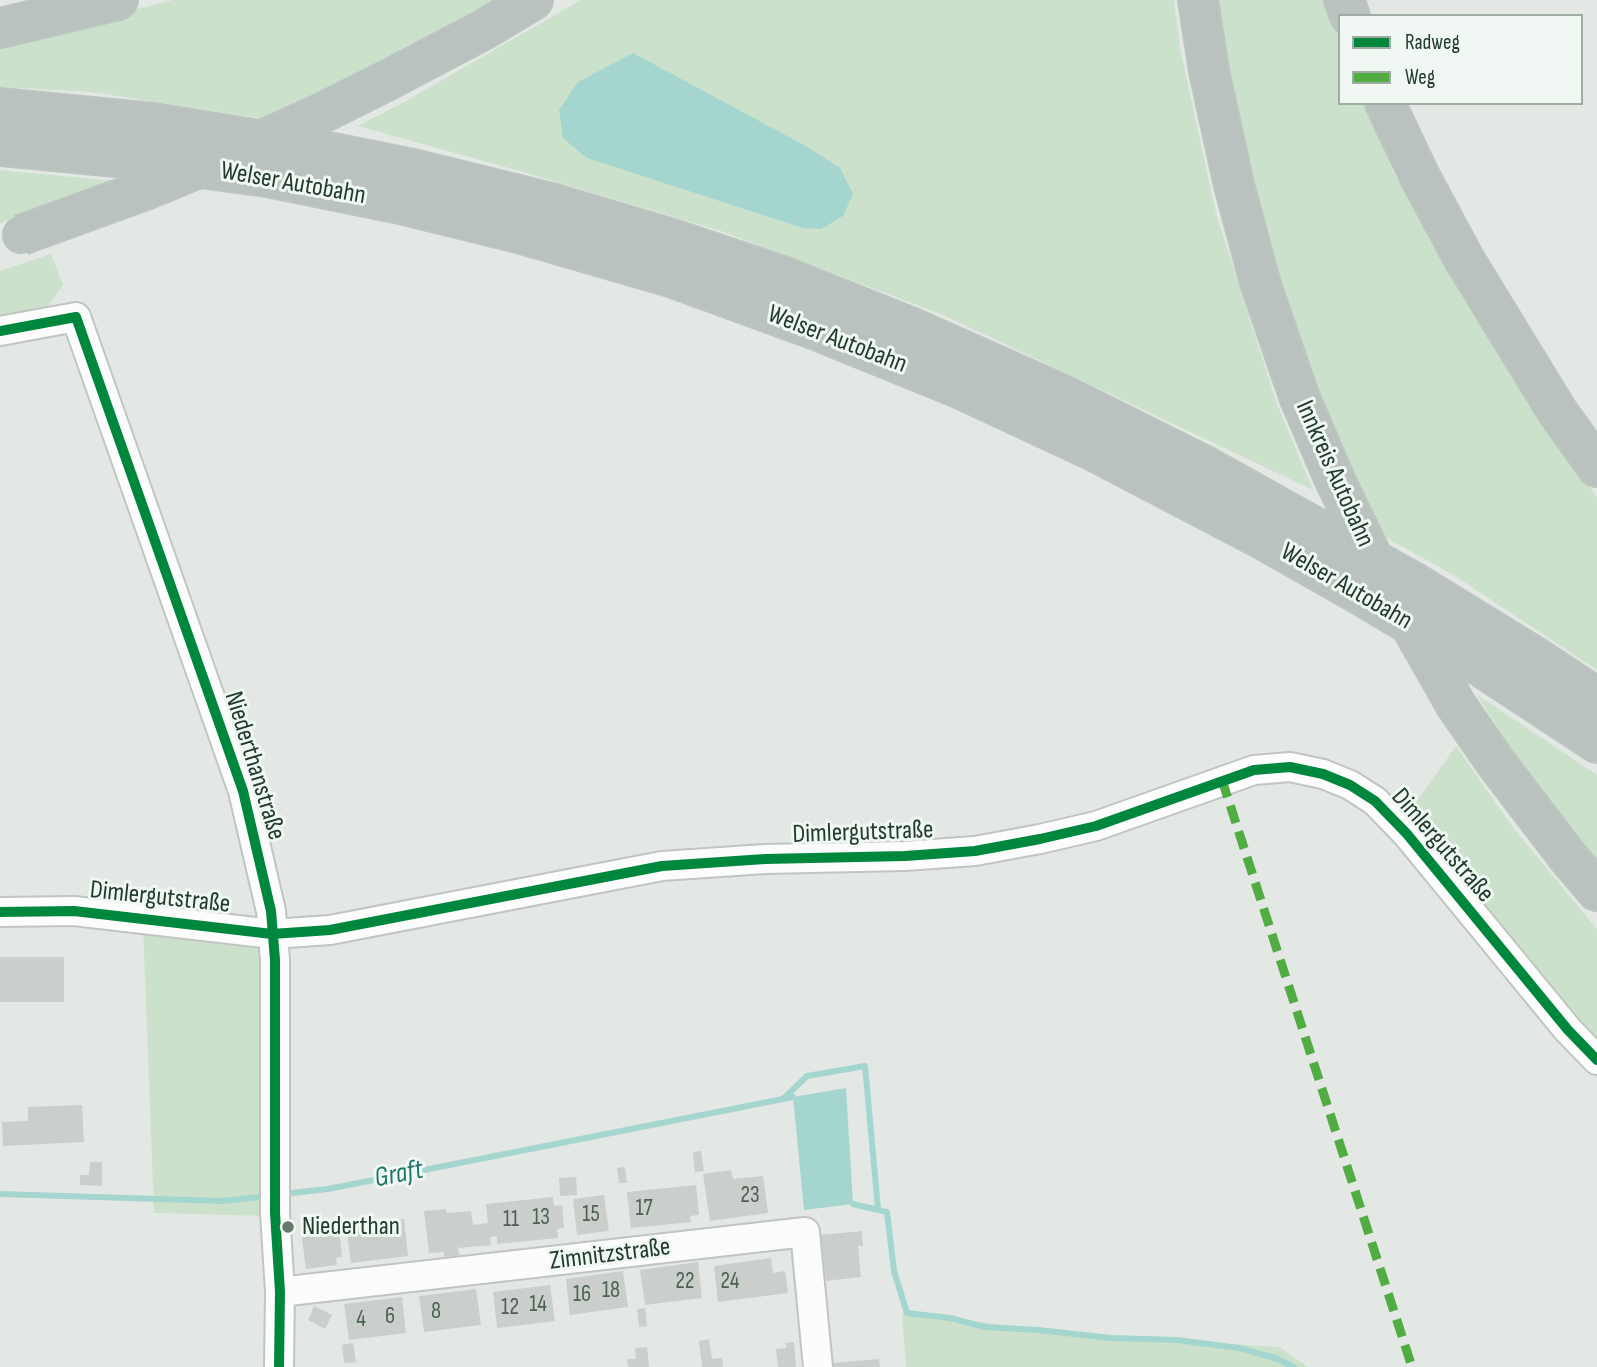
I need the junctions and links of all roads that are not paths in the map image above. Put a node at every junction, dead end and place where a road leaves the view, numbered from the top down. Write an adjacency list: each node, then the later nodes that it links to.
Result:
1 (118, 0): 4 (highway)
2 (533, 0): 8 (highway, bridge)
3 (1198, 0): 13 (highway, Innkreis Autobahn, bridge)
4 (0, 29)
5 (1386, 105): 10 (highway)
6 (0, 108): 11 (highway, Welser Autobahn)
7 (0, 146): 12 (highway, Welser Autobahn)
8 (10, 239)
9 (0, 331): 15 (street, Niederthanstraße)
10 (1597, 467)
11 (1597, 698)
12 (1597, 743)
13 (1597, 891)
14 (0, 912): 15 (street, Dimlergutstraße)
15 (272, 933): 16 (street, Dimlergutstraße); 17 (street, Niederthanstraße)
16 (1597, 1060)
17 (280, 1292): 18 (street, Niederthanstraße); 19 (street, Zimnitzstraße)
18 (279, 1367)
19 (818, 1367)

